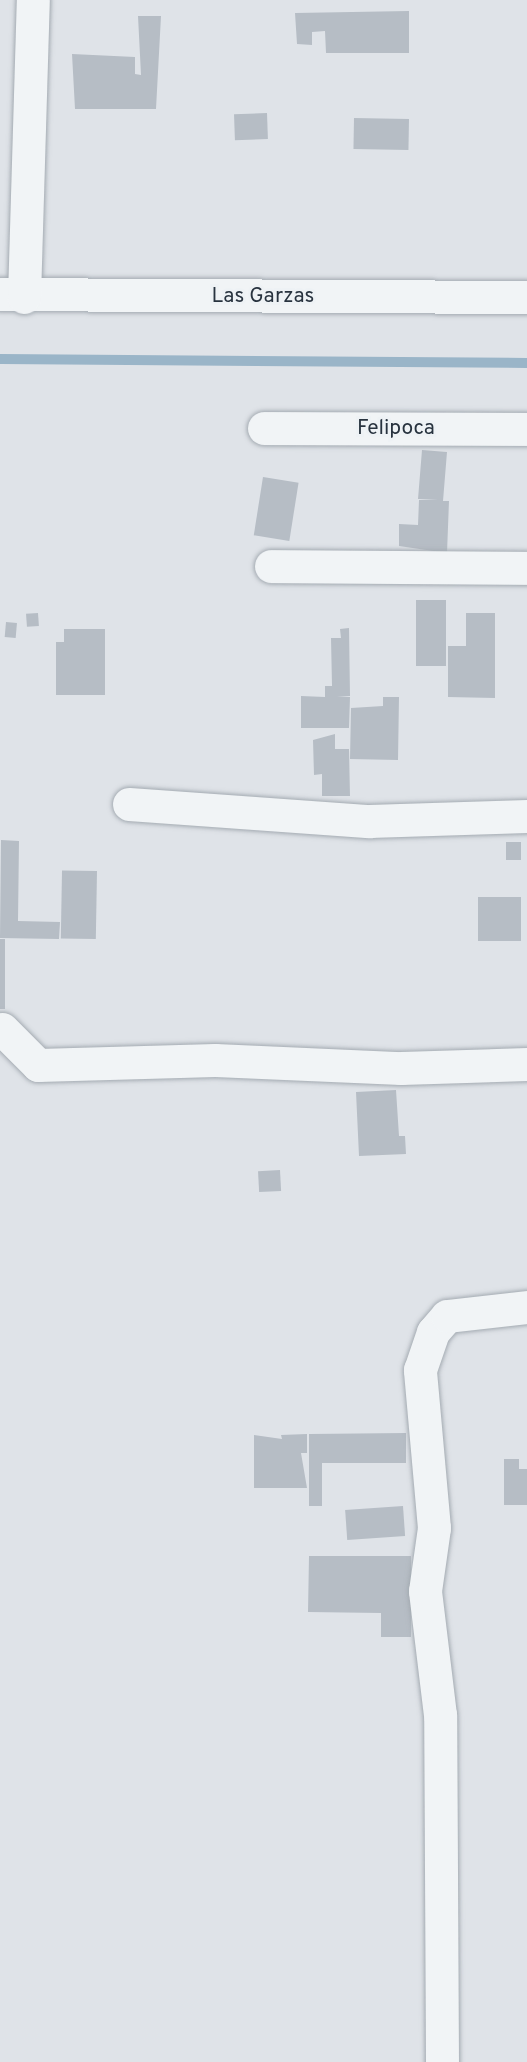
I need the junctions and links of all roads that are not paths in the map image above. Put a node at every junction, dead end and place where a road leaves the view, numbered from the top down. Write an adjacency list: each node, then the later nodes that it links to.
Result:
1 (33, 0): 2 (street)
2 (12, 295): 3 (street, Las Garzas)
3 (527, 297)
4 (264, 429): 5 (street, Felipoca)
5 (527, 429)
6 (271, 566): 7 (street)
7 (527, 568)
8 (129, 804): 9 (street)
9 (527, 816)
10 (3, 1029): 11 (street)
11 (527, 1064)
12 (527, 1307): 13 (street)
13 (442, 2062)

